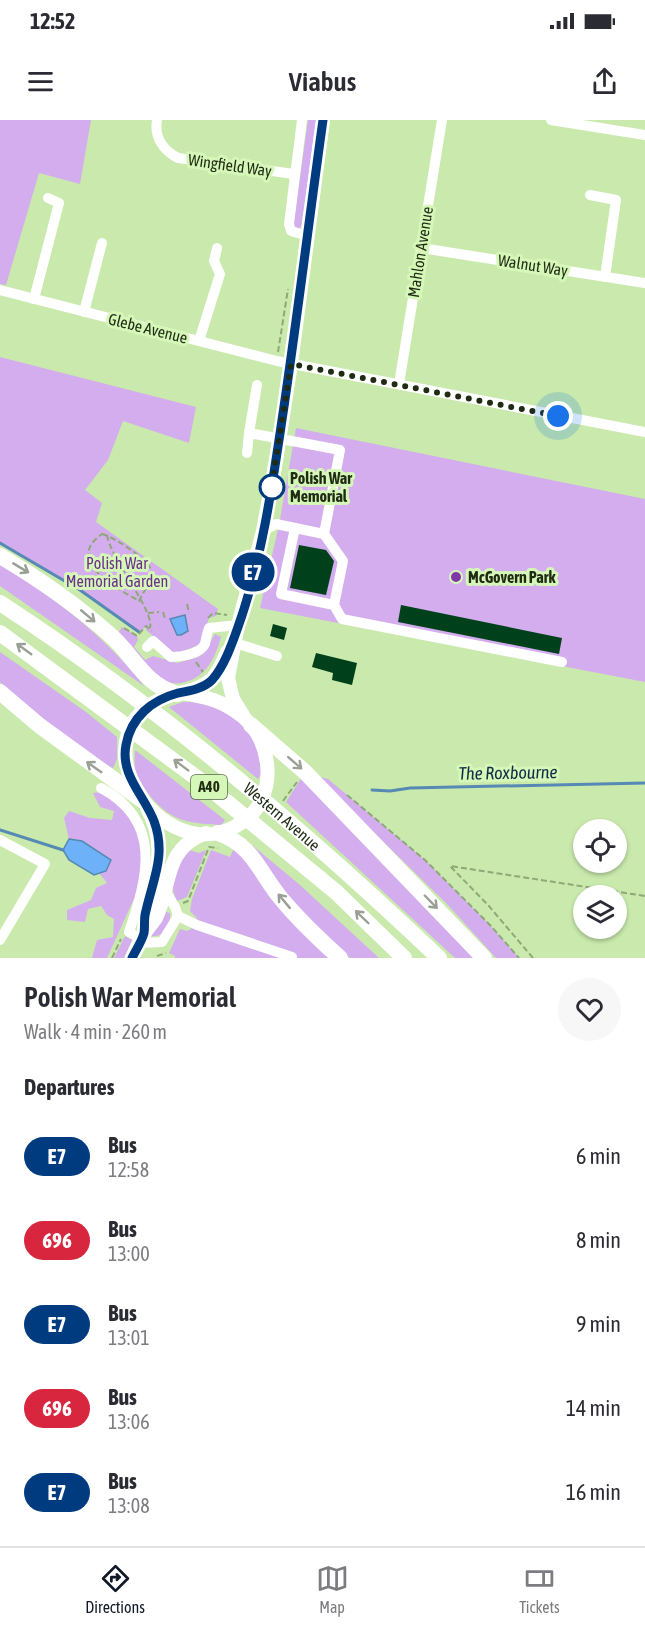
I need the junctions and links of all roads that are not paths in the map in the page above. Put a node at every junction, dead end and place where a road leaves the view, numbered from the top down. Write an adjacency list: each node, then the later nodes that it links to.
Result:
1 (157, 120): 7 (street, Wingfield Way)
2 (302, 120): 7 (street)
3 (323, 120): 10 (main road)
4 (442, 120): 13 (street, Mahlon Avenue)
5 (557, 120): 6 (street)
6 (645, 135)
7 (294, 174): 10 (street)
8 (590, 195): 14 (street)
9 (48, 198): 17 (street)
10 (308, 236): 20 (main road)
11 (102, 243): 18 (street)
12 (217, 248): 19 (street)
13 (421, 248): 14 (street, Walnut Way); 21 (street, Mahlon Avenue)
14 (606, 277): 15 (street, Walnut Way)
15 (645, 283)
16 (2, 291): 17 (street, Glebe Avenue)
17 (34, 299): 18 (street, Glebe Avenue)
18 (84, 312): 19 (street, Glebe Avenue)
19 (199, 341): 20 (street, Glebe Avenue)
20 (291, 364): 21 (street, Glebe Avenue); 25 (main road)
21 (399, 384): 23 (street, Glebe Avenue)
22 (256, 385): 24 (street)
23 (645, 432)
24 (249, 433): 25 (street); 26 (street)
25 (280, 438): 28 (main road); 29 (street)
26 (247, 453)
27 (295, 528): 28 (street); 29 (street); 32 (street)
28 (263, 531): 33 (main road)
29 (324, 534): 32 (street)
30 (0, 556): 40 (highway, one-way to 40)
31 (0, 603): 55 (highway, Western Avenue / A40)
32 (334, 605): 38 (street)
33 (234, 620): 35 (main road); 36 (street); 40 (main road)
34 (0, 633): 54 (highway, Western Avenue / A40, one-way to 34)
35 (235, 643): 37 (street); 41 (main road)
36 (147, 647)
37 (278, 656)
38 (562, 662)
39 (0, 692): 43 (highway, one-way to 39)
40 (173, 695): 41 (main road); 43 (main road)
41 (247, 721): 44 (main road); 56 (highway, one-way to 56)
42 (101, 788): 48 (street)
43 (143, 802): 44 (main road); 48 (main road)
44 (218, 832): 46 (main road); 53 (highway, one-way to 44)
45 (0, 840): 49 (street)
46 (165, 890): 47 (street); 48 (main road)
47 (178, 911): 48 (street); 50 (street)
48 (141, 939): 52 (main road)
49 (0, 940)
50 (268, 954): 51 (street)
51 (292, 957)
52 (132, 958)
53 (340, 958)
54 (404, 958)
55 (439, 958)
56 (484, 958)

